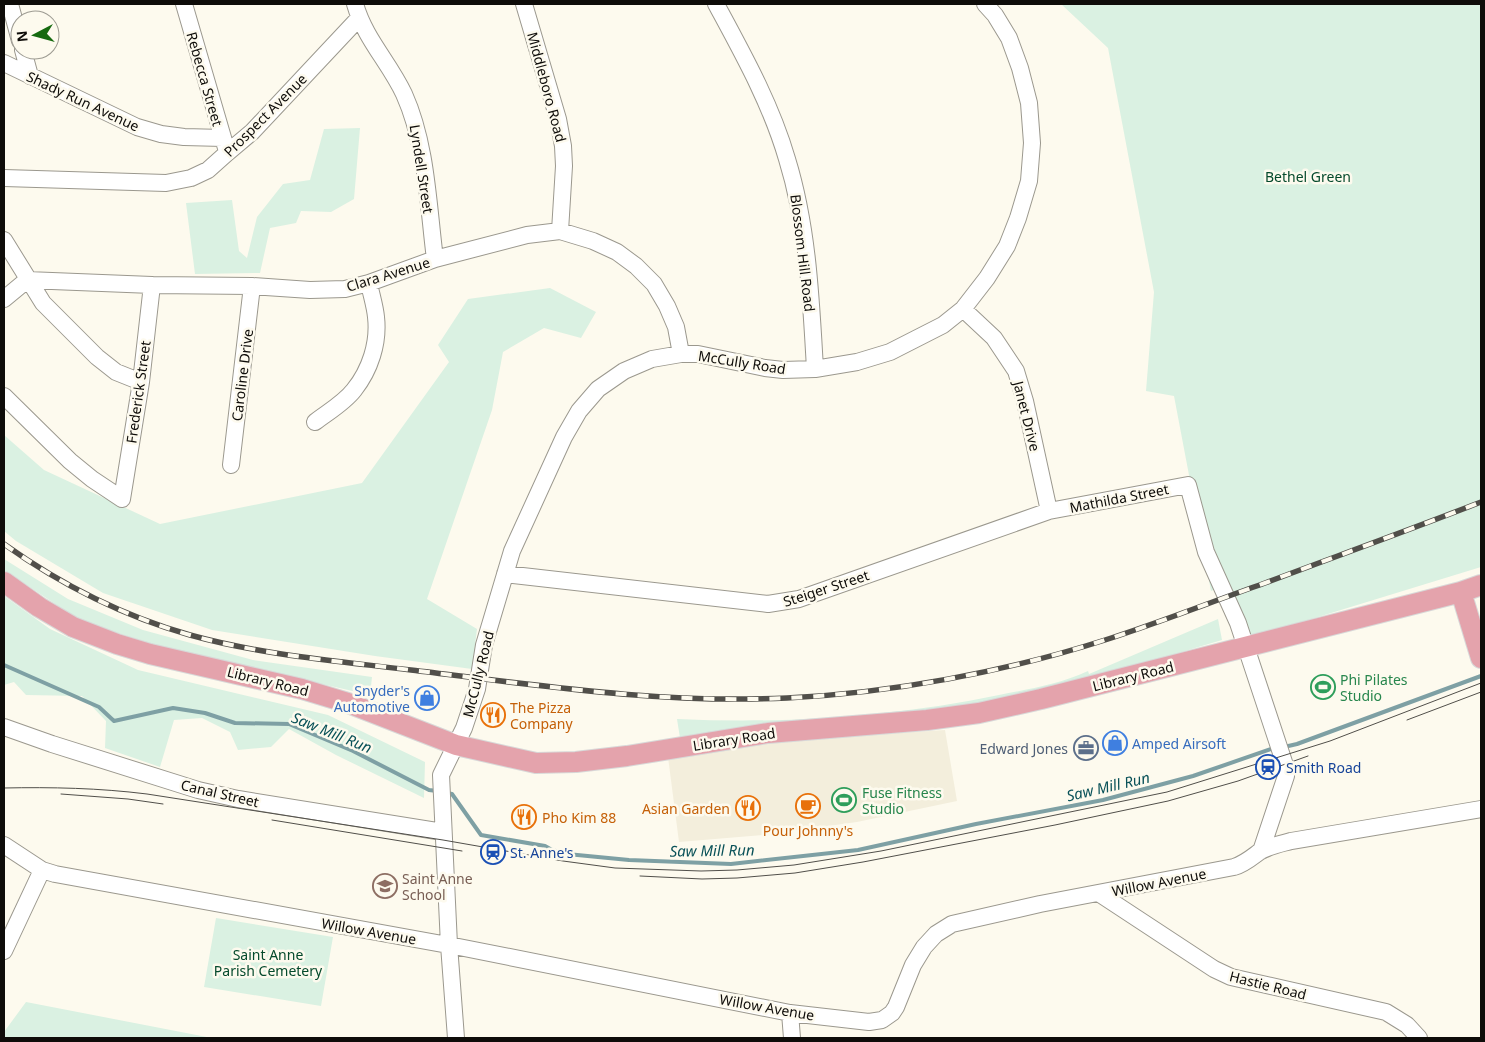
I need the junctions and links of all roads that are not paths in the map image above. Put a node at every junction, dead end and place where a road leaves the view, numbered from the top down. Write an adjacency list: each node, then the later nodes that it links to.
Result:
1 (184, 4): 9 (street, Rebecca Street)
2 (524, 4): 11 (street, Middleboro Road)
3 (716, 4): 21 (street, Blossom Hill Road)
4 (985, 4): 19 (street, McCully Road)
5 (357, 11): 9 (street, Prospect Avenue); 13 (street, Lyndell Street)
6 (25, 60): 8 (street)
7 (4, 63): 8 (street, Shady Run Avenue)
8 (30, 76): 9 (street, Shady Run Avenue)
9 (225, 146): 10 (street, Prospect Avenue)
10 (4, 178)
11 (560, 231): 13 (street, Clara Avenue); 20 (street, Clara Avenue)
12 (4, 240): 14 (street)
13 (435, 259): 15 (street, Clara Avenue)
14 (27, 280): 16 (street, Clara Avenue); 18 (street); 22 (street)
15 (369, 283): 17 (street, Clara Avenue); 24 (street)
16 (152, 285): 17 (street, Clara Avenue); 22 (street, Frederick Street)
17 (252, 286): 25 (street, Caroline Drive)
18 (4, 299)
19 (963, 309): 21 (street, McCully Road); 26 (street, Janet Drive)
20 (681, 354): 21 (street, McCully Road); 27 (street, McCully Road)
21 (815, 370)
22 (141, 382): 23 (street, Frederick Street)
23 (4, 396)
24 (315, 422)
25 (231, 465)
26 (1049, 511): 27 (street, Steiger Street); 31 (street, Mathilda Street)
27 (505, 574): 34 (street, McCully Road)
28 (4, 582): 34 (main road, Library Road)
29 (1481, 585): 30 (main road, Library Road)
30 (1461, 592): 31 (main road, Library Road); 32 (main road)
31 (1245, 648): 34 (main road, Library Road); 38 (street)
32 (1481, 658)
33 (4, 728): 36 (street, Canal Street)
34 (456, 745): 36 (street, McCully Road)
35 (1481, 809): 38 (street, Willow Avenue)
36 (443, 832): 41 (street)
37 (4, 846): 39 (street, Willow Avenue)
38 (1261, 851): 40 (street, Willow Avenue)
39 (42, 870): 41 (street, Willow Avenue); 42 (street)
40 (1100, 894): 43 (street, Willow Avenue); 46 (street, Hastie Road)
41 (449, 945): 43 (street, Willow Avenue); 44 (street)
42 (4, 951)
43 (790, 1013): 45 (street)
44 (456, 1038)
45 (792, 1038)
46 (1419, 1038)

